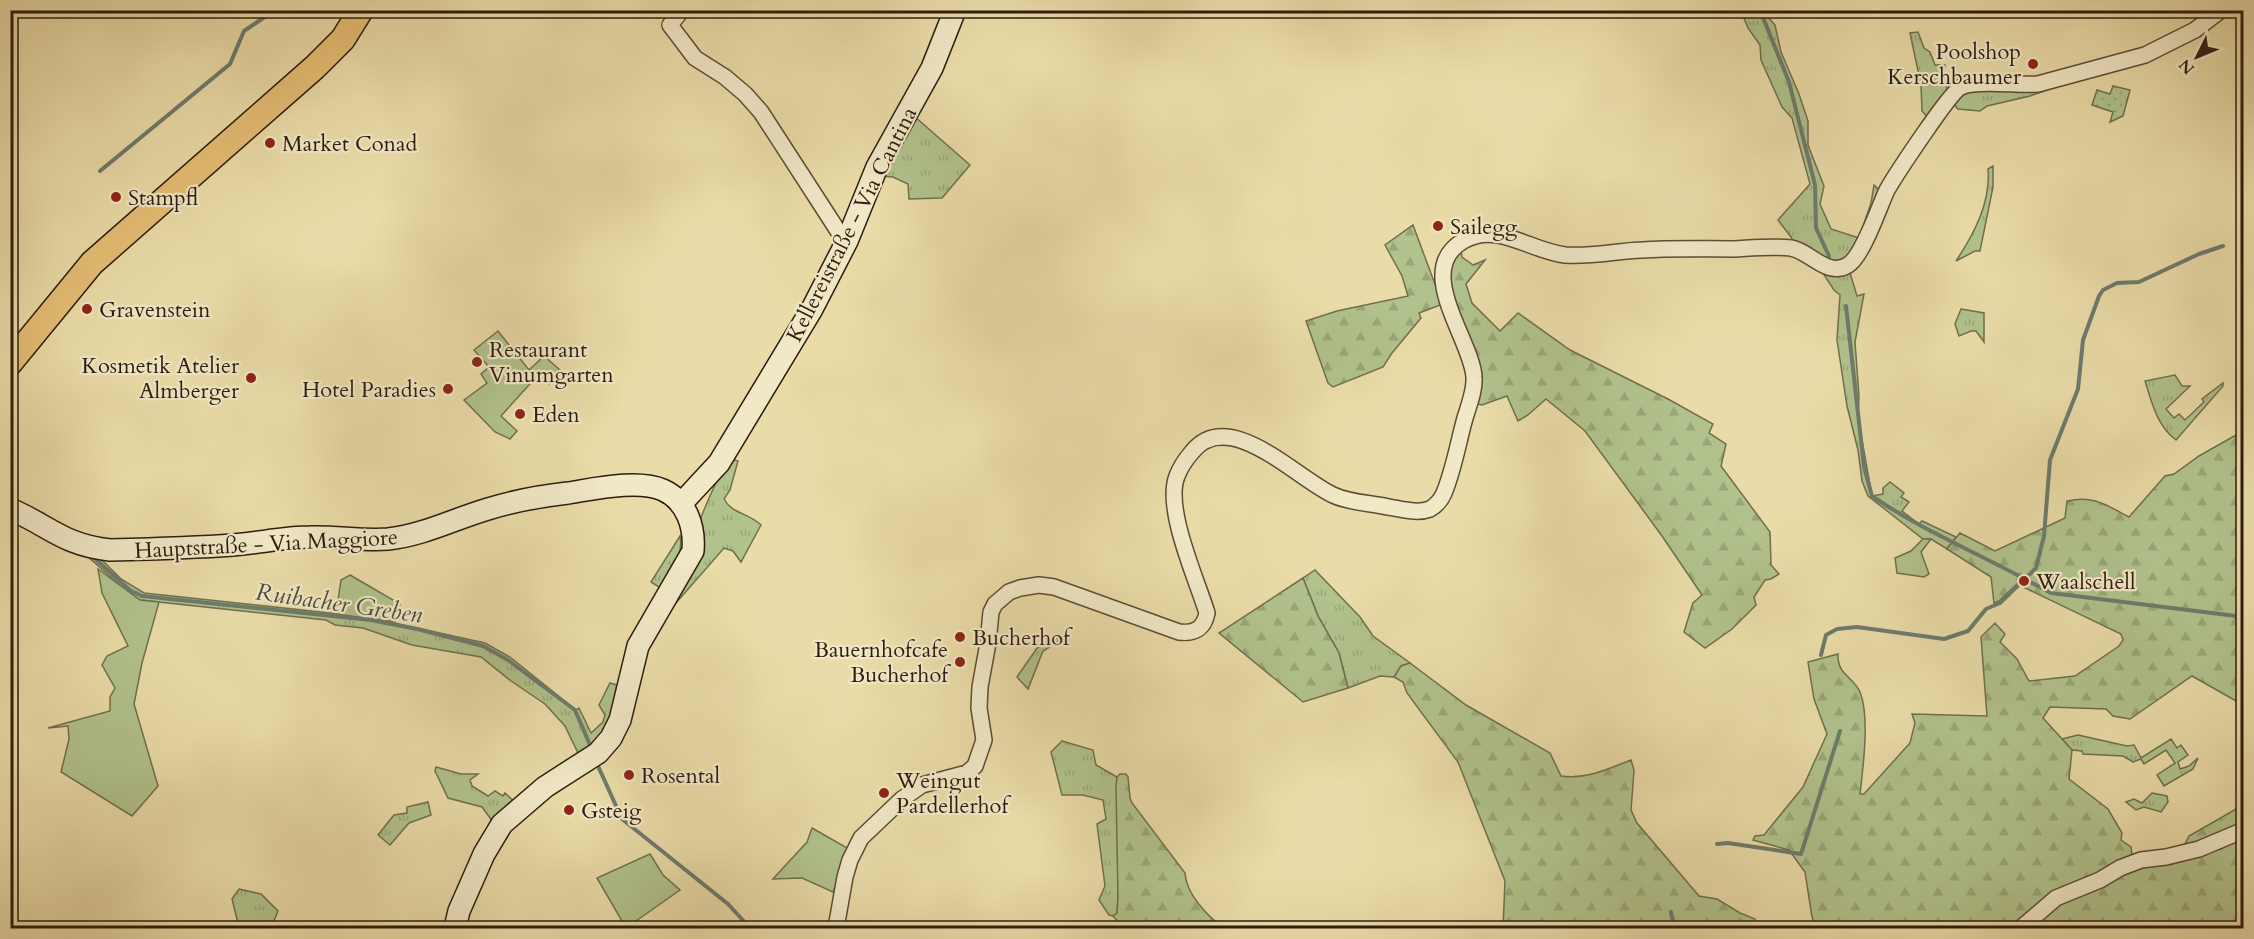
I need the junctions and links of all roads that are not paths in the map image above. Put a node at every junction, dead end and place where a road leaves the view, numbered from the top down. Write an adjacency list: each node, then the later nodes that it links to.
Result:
1 (362, 10): 6 (main road)
2 (682, 10): 5 (street)
3 (955, 10): 5 (street, Kellereistraße - Via Cantina)
4 (2221, 10): 11 (street)
5 (847, 241): 7 (street, Kellereistraße - Via Cantina)
6 (10, 363)
7 (684, 509): 8 (street, Hauptstraße - Via Maggiore); 10 (street)
8 (15, 511)
9 (2244, 830): 12 (street)
10 (455, 928)
11 (836, 928)
12 (2021, 928)

